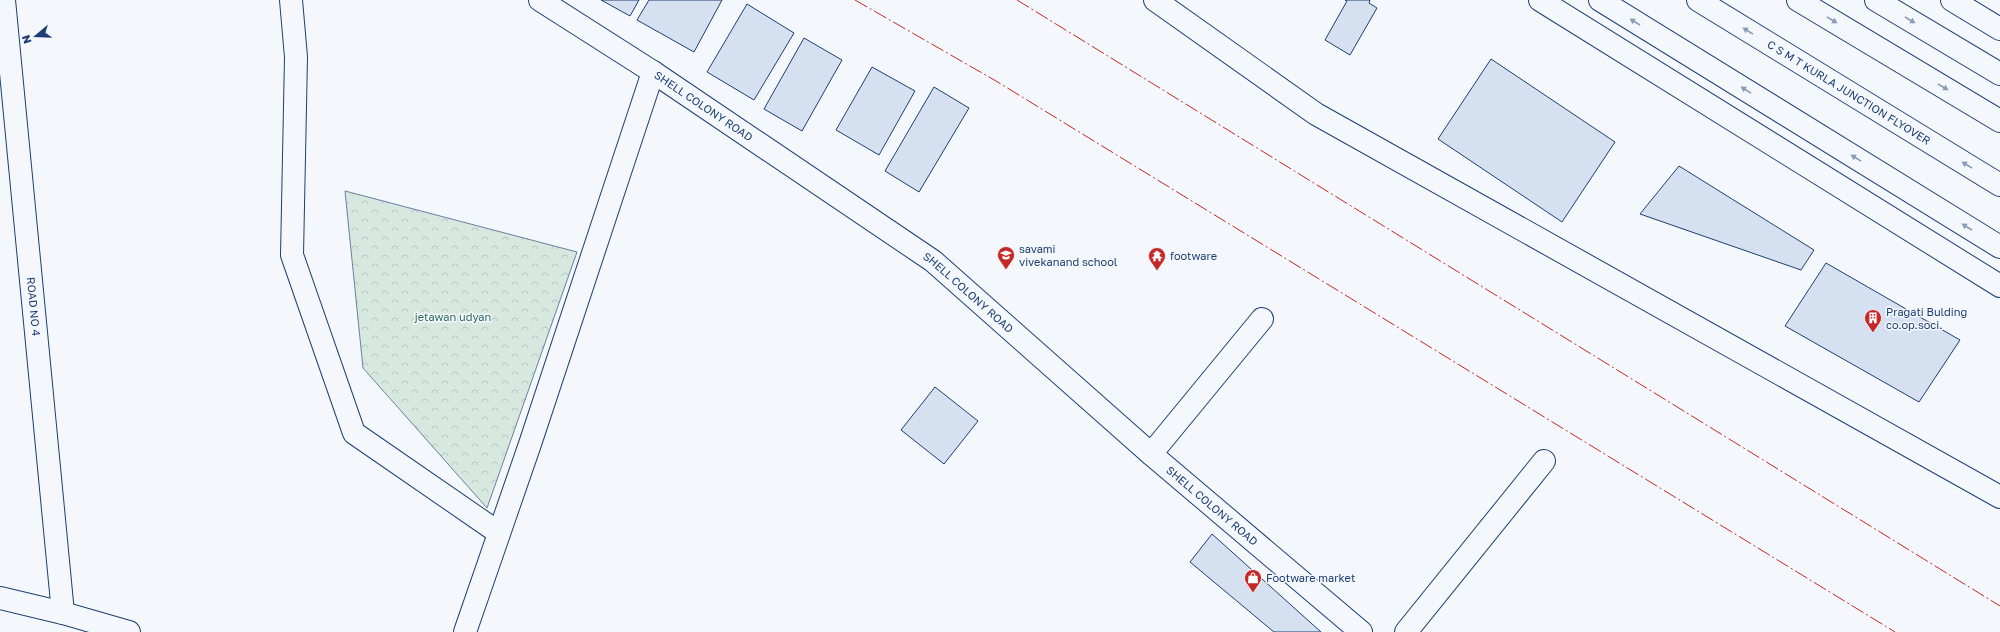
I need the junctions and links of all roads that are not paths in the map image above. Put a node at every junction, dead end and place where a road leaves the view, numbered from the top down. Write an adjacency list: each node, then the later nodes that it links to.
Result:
1 (4, 0): 24 (main road, ROAD NO 4)
2 (291, 0): 22 (main road)
3 (540, 0): 12 (main road, SHELL COLONY ROAD)
4 (1155, 0): 21 (main road)
5 (1540, 0): 17 (main road)
6 (1600, 0): 16 (main road, one-way to 6)
7 (1698, 0): 15 (main road, C S M T KURLA JUNCTION FLYOVER, one-way to 7)
8 (1798, 0): 14 (main road, one-way to 14)
9 (1876, 0): 13 (main road, one-way to 13)
10 (1952, 0): 11 (main road)
11 (2000, 29)
12 (653, 72): 19 (main road, SHELL COLONY ROAD); 22 (main road)
13 (2000, 74)
14 (2000, 121)
15 (2000, 185)
16 (2000, 247)
17 (2000, 286)
18 (1262, 319): 19 (main road)
19 (1151, 454): 27 (main road, SHELL COLONY ROAD)
20 (1544, 461): 28 (main road)
21 (2000, 497)
22 (499, 532): 26 (main road)
23 (0, 598): 24 (main road)
24 (63, 613): 25 (main road)
25 (130, 632)
26 (465, 632)
27 (1361, 632)
28 (1406, 632)

